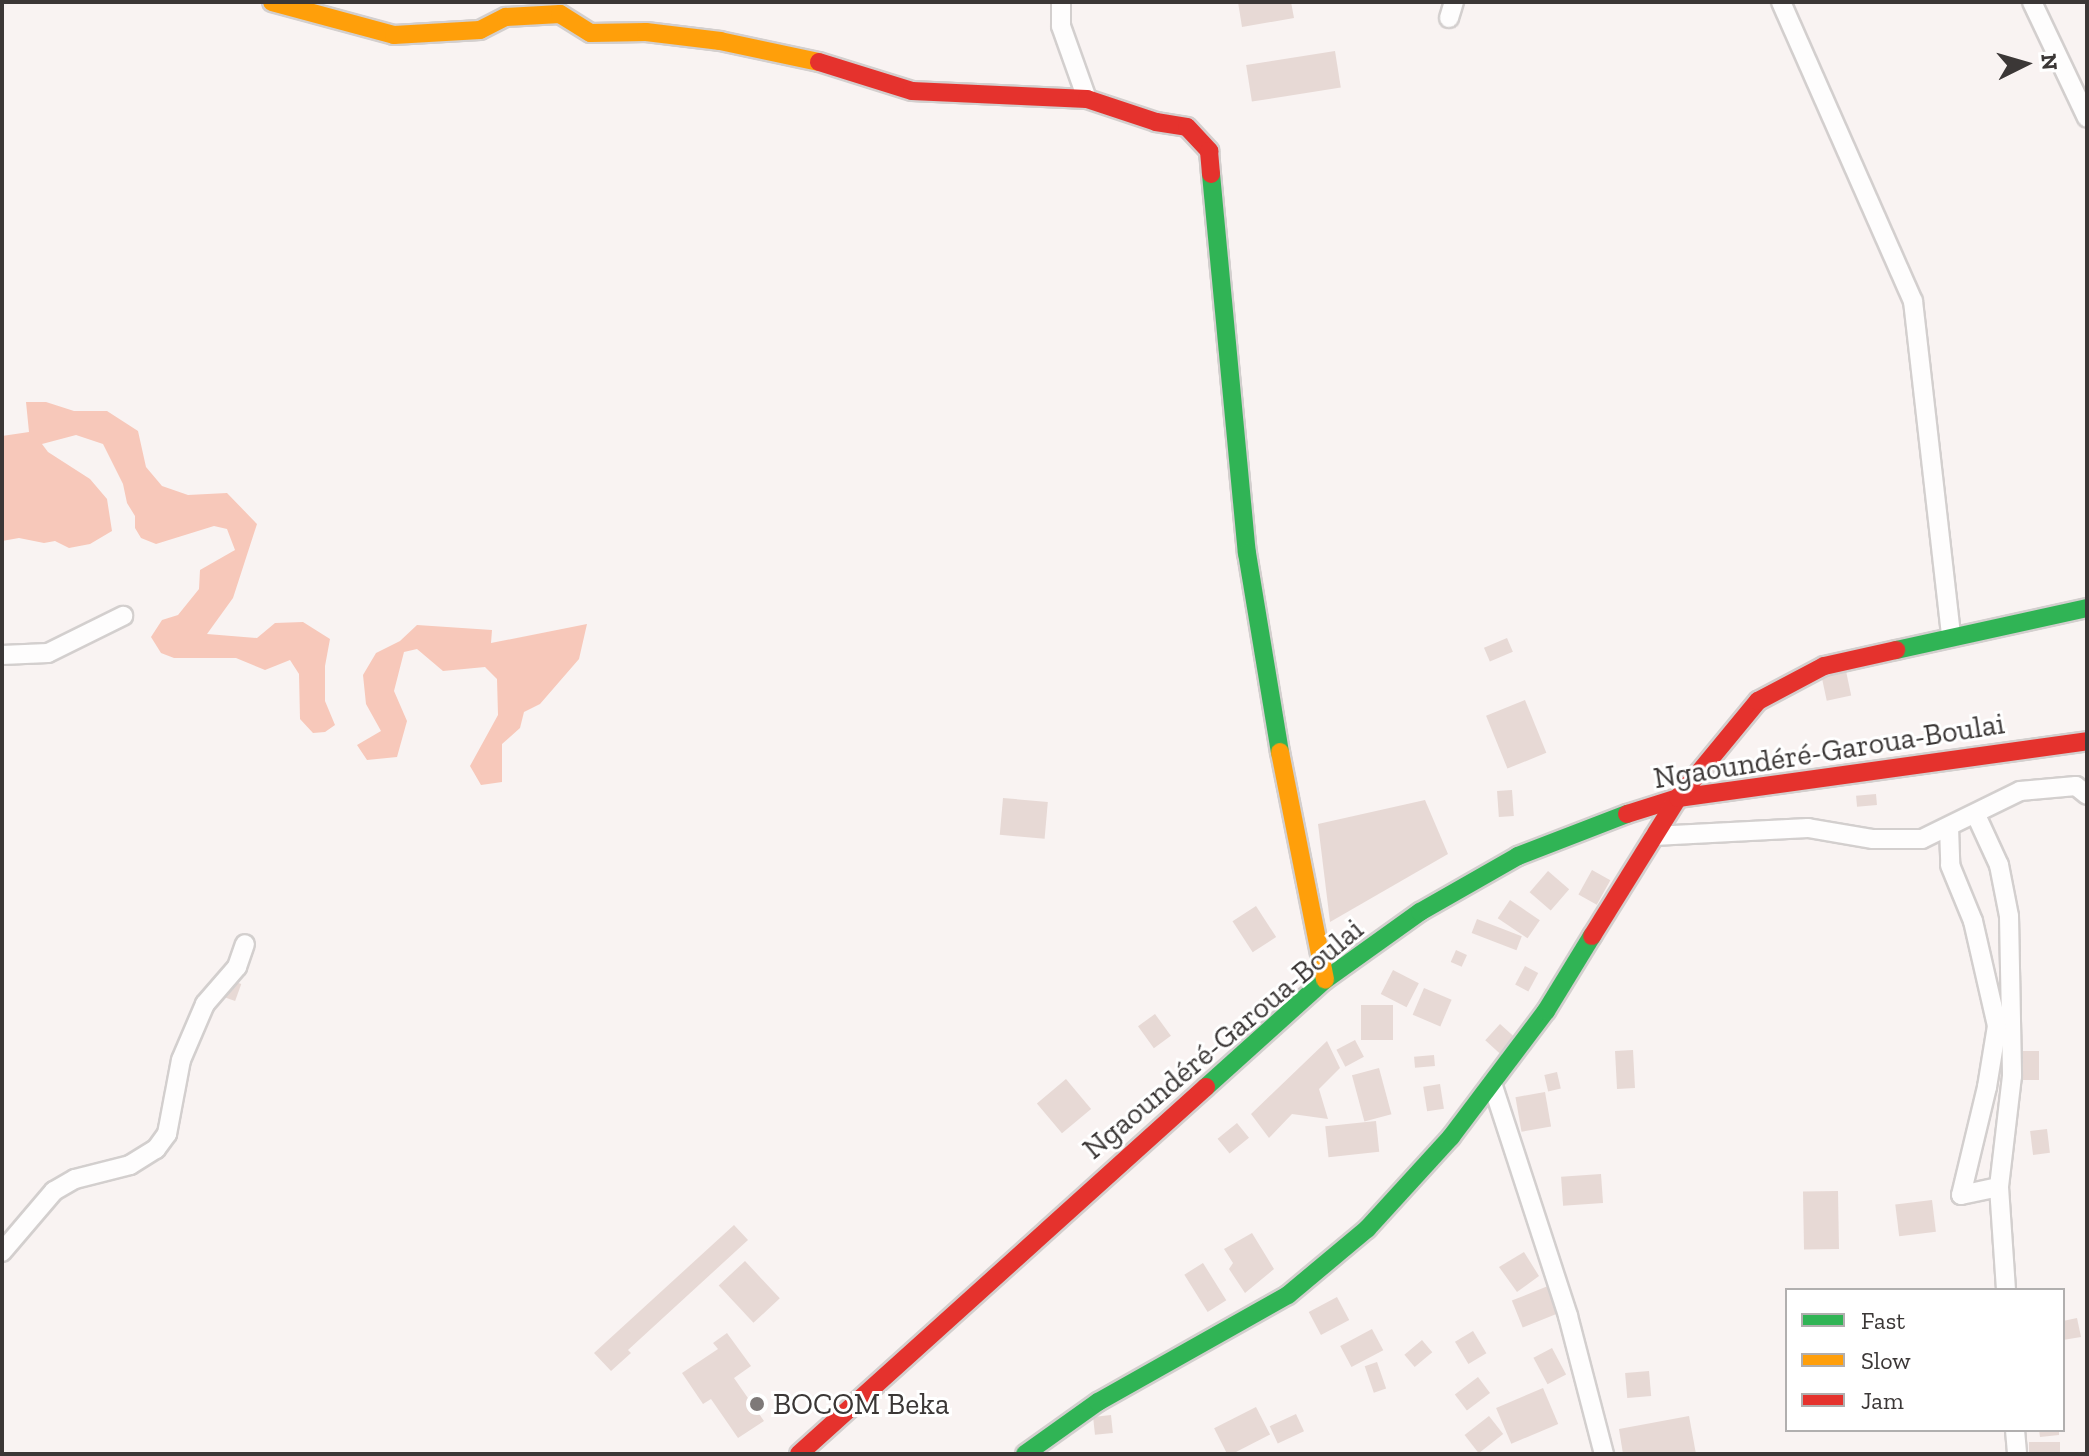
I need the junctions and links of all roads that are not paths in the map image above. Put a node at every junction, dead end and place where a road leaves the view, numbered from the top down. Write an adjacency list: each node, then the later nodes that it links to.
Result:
1 (272, 2): 5 (main road)
2 (1061, 2): 6 (street)
3 (1781, 2): 10 (street)
4 (2032, 2): 7 (street)
5 (503, 10): 6 (main road)
6 (1087, 99): 19 (main road)
7 (2087, 118)
8 (2087, 608): 10 (main road)
9 (123, 616): 11 (street)
10 (1951, 635): 14 (main road)
11 (2, 655)
12 (2087, 741): 14 (main road, Ngaoundéré-Garoua-Boulai)
13 (2087, 795): 15 (street)
14 (1678, 798): 17 (main road); 19 (main road, Ngaoundéré-Garoua-Boulai)
15 (1976, 815): 16 (street); 21 (street)
16 (1949, 827): 17 (street); 21 (street)
17 (1654, 836): 20 (main road)
18 (245, 944): 22 (street)
19 (1325, 980): 25 (main road, Ngaoundéré-Garoua-Boulai)
20 (1492, 1083): 26 (main road); 27 (street)
21 (1999, 1187): 23 (street)
22 (2, 1252)
23 (2006, 1288)
24 (2015, 1432): 28 (street)
25 (799, 1454)
26 (1025, 1454)
27 (1604, 1454)
28 (2017, 1454)

